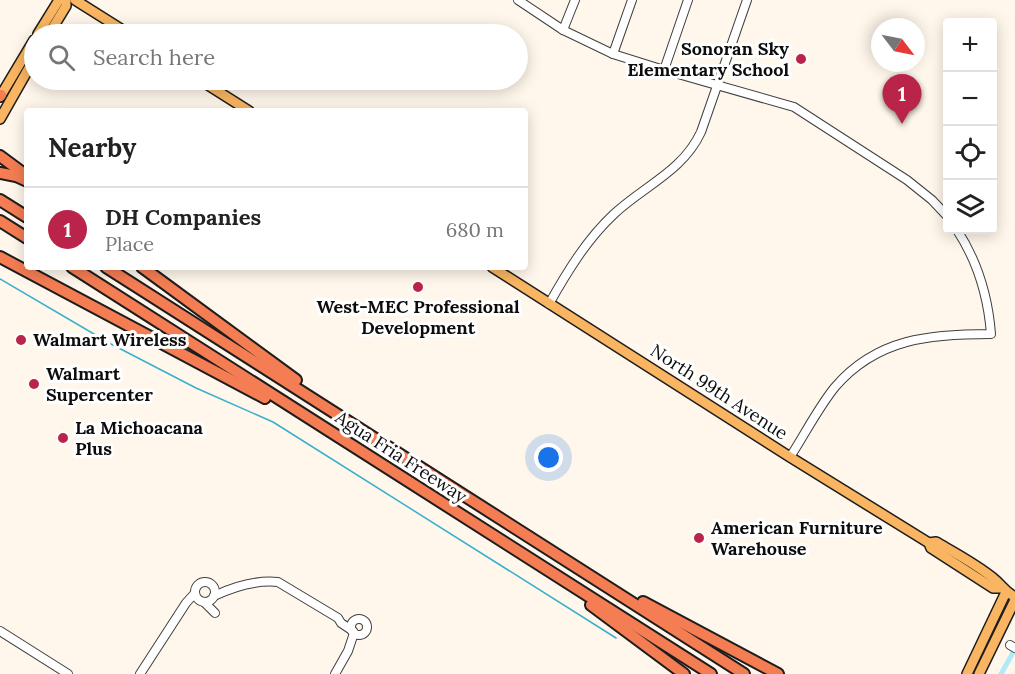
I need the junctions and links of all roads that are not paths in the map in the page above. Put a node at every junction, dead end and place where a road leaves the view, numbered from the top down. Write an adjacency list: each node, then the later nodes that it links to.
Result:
1 (59, 0): 9 (main road)
2 (66, 0): 10 (main road)
3 (75, 0): 11 (main road)
4 (518, 0): 12 (street)
5 (575, 0): 12 (street)
6 (632, 0): 13 (street)
7 (688, 0): 15 (street)
8 (747, 0): 17 (street)
9 (44, 24)
10 (55, 24)
11 (113, 24)
12 (563, 30): 13 (street)
13 (613, 54): 15 (street)
14 (24, 56): 19 (main road)
15 (664, 70): 17 (street)
16 (24, 77): 21 (main road)
17 (717, 85): 27 (street); 37 (street)
18 (216, 90): 20 (main road)
19 (0, 96)
20 (244, 108)
21 (0, 119)
22 (0, 156): 24 (highway)
23 (0, 173): 25 (highway)
24 (24, 176)
25 (24, 177)
26 (0, 200): 28 (highway)
27 (943, 212)
28 (24, 215)
29 (0, 221): 31 (highway)
30 (959, 234): 40 (street)
31 (24, 236)
32 (0, 258): 39 (highway)
33 (77, 270): 39 (highway, Agua Fria Freeway)
34 (111, 270): 38 (highway, Agua Fria Freeway)
35 (146, 270): 38 (highway)
36 (497, 270): 37 (main road, North 99th Avenue)
37 (549, 304): 40 (main road, North 99th Avenue)
38 (358, 428): 41 (highway, Agua Fria Freeway)
39 (348, 443): 42 (highway, Agua Fria Freeway)
40 (790, 457): 45 (main road, North 99th Avenue)
41 (555, 553): 59 (highway, Agua Fria Freeway); 60 (highway)
42 (546, 569): 57 (highway); 58 (highway, Agua Fria Freeway)
43 (210, 584): 44 (street); 46 (street); 47 (street)
44 (231, 589): 47 (street); 50 (street)
45 (1003, 590): 48 (main road, North 99th Avenue); 61 (main road)
46 (195, 593): 47 (street); 49 (street)
47 (208, 599): 49 (street)
48 (1015, 599): 62 (main road)
49 (183, 609): 55 (street)
50 (338, 618): 51 (street); 53 (street)
51 (355, 621): 53 (street); 53 (street)
52 (0, 631): 54 (street)
53 (356, 633): 56 (street)
54 (68, 674)
55 (141, 674)
56 (334, 674)
57 (684, 674)
58 (711, 674)
59 (744, 674)
60 (778, 674)
61 (967, 674)
62 (980, 674)

